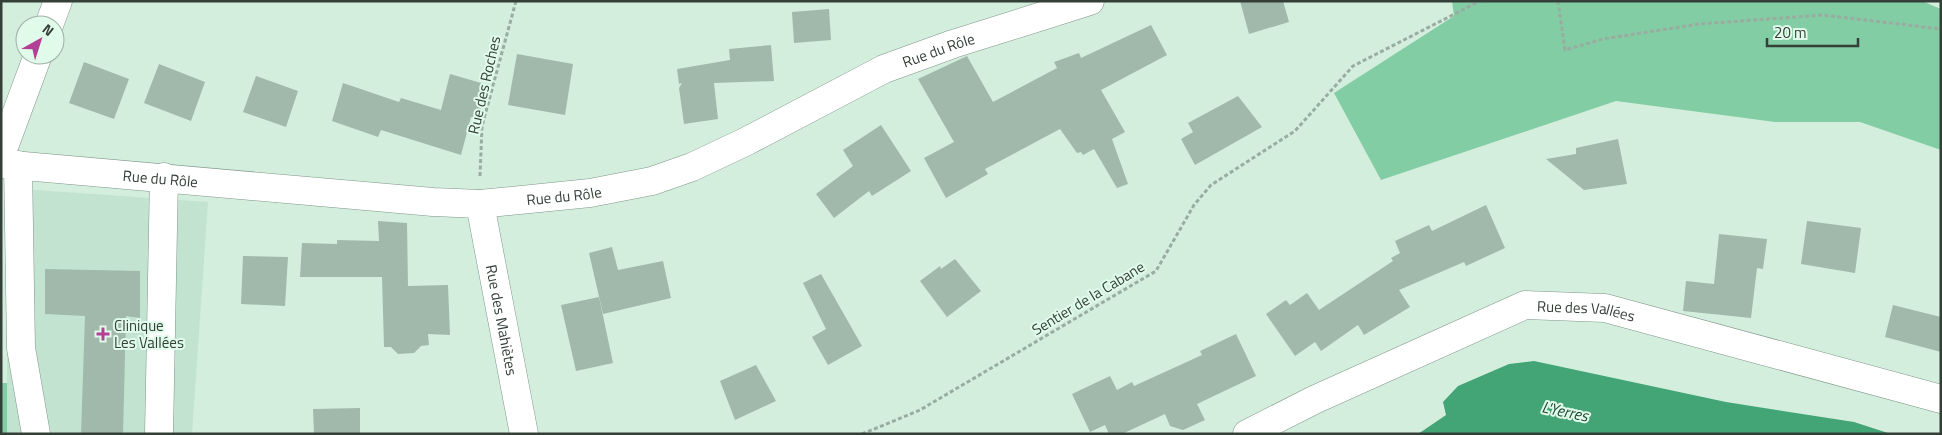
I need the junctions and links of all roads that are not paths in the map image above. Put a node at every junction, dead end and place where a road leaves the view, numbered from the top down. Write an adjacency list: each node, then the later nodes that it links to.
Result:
1 (58, 1): 3 (street)
2 (1090, 1): 7 (street, Rue du Rôle)
3 (53, 15)
4 (35, 65): 5 (street)
5 (7, 161): 6 (street, Rue du Rôle); 9 (street)
6 (164, 177): 7 (street, Rue du Rôle); 10 (street)
7 (480, 204): 11 (street, Rue des Mahiètes)
8 (1941, 399): 12 (street, Rue des Vallées)
9 (36, 434)
10 (159, 434)
11 (524, 434)
12 (1247, 434)

